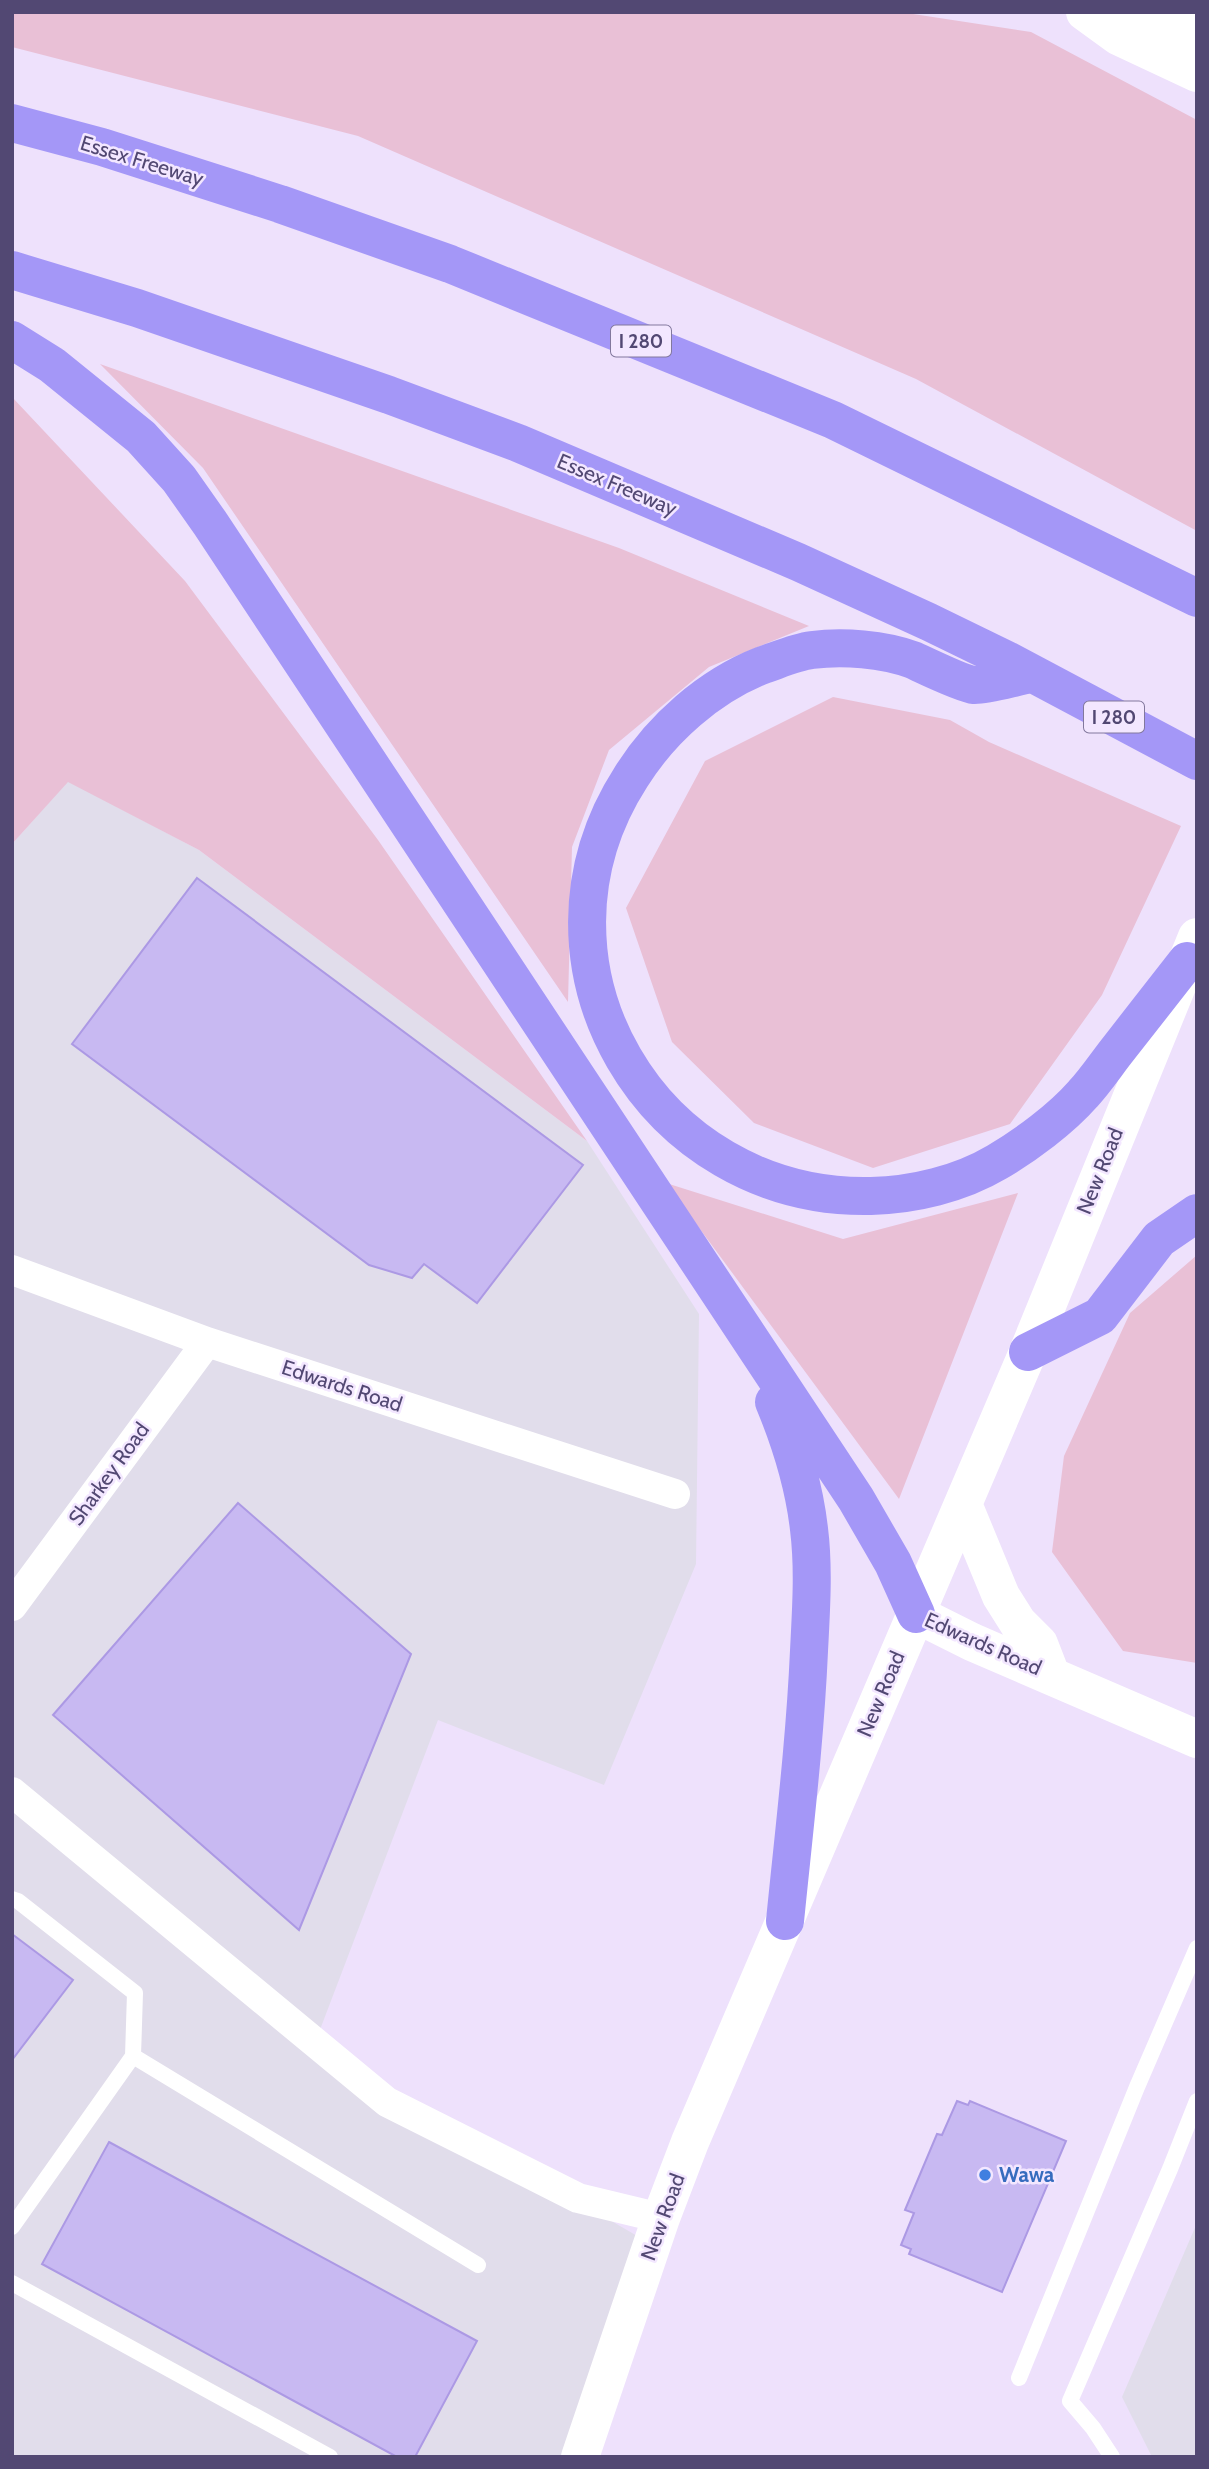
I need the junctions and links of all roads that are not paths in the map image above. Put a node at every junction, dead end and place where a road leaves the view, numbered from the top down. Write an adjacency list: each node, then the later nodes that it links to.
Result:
1 (1085, 12): 4 (main road)
2 (1135, 12): 3 (main road)
3 (1197, 32)
4 (1197, 73)
5 (12, 123): 8 (highway, Essex Freeway / I 280)
6 (12, 270): 10 (highway, Essex Freeway / I 280)
7 (12, 340): 15 (highway)
8 (1179, 575): 9 (highway, Essex Freeway / I 280)
9 (1197, 598)
10 (1032, 674): 11 (highway, Essex Freeway / I 280); 12 (highway)
11 (1197, 761)
12 (1192, 949): 17 (main road, New Road)
13 (1197, 1213): 17 (highway)
14 (14, 1274): 16 (street, Edwards Road)
15 (732, 1312): 21 (highway); 26 (highway)
16 (207, 1342): 18 (street, Edwards Road); 20 (street, Sharkey Road)
17 (1028, 1352): 19 (main road, New Road)
18 (675, 1494)
19 (962, 1504): 21 (main road, New Road); 22 (main road, Edwards Road)
20 (12, 1606)
21 (916, 1614): 22 (main road, Edwards Road); 26 (main road, New Road)
22 (1051, 1675): 23 (main road, Edwards Road)
23 (1197, 1738)
24 (12, 1792): 30 (street)
25 (12, 1899): 28 (lane)
26 (785, 1921): 30 (main road, New Road)
27 (1197, 1948): 34 (lane)
28 (133, 2056): 31 (lane); 32 (lane)
29 (1197, 2101): 37 (lane)
30 (661, 2217): 36 (main road, New Road)
31 (12, 2227)
32 (478, 2265)
33 (12, 2283): 35 (lane)
34 (1019, 2378)
35 (330, 2457)
36 (580, 2457)
37 (1112, 2457)

